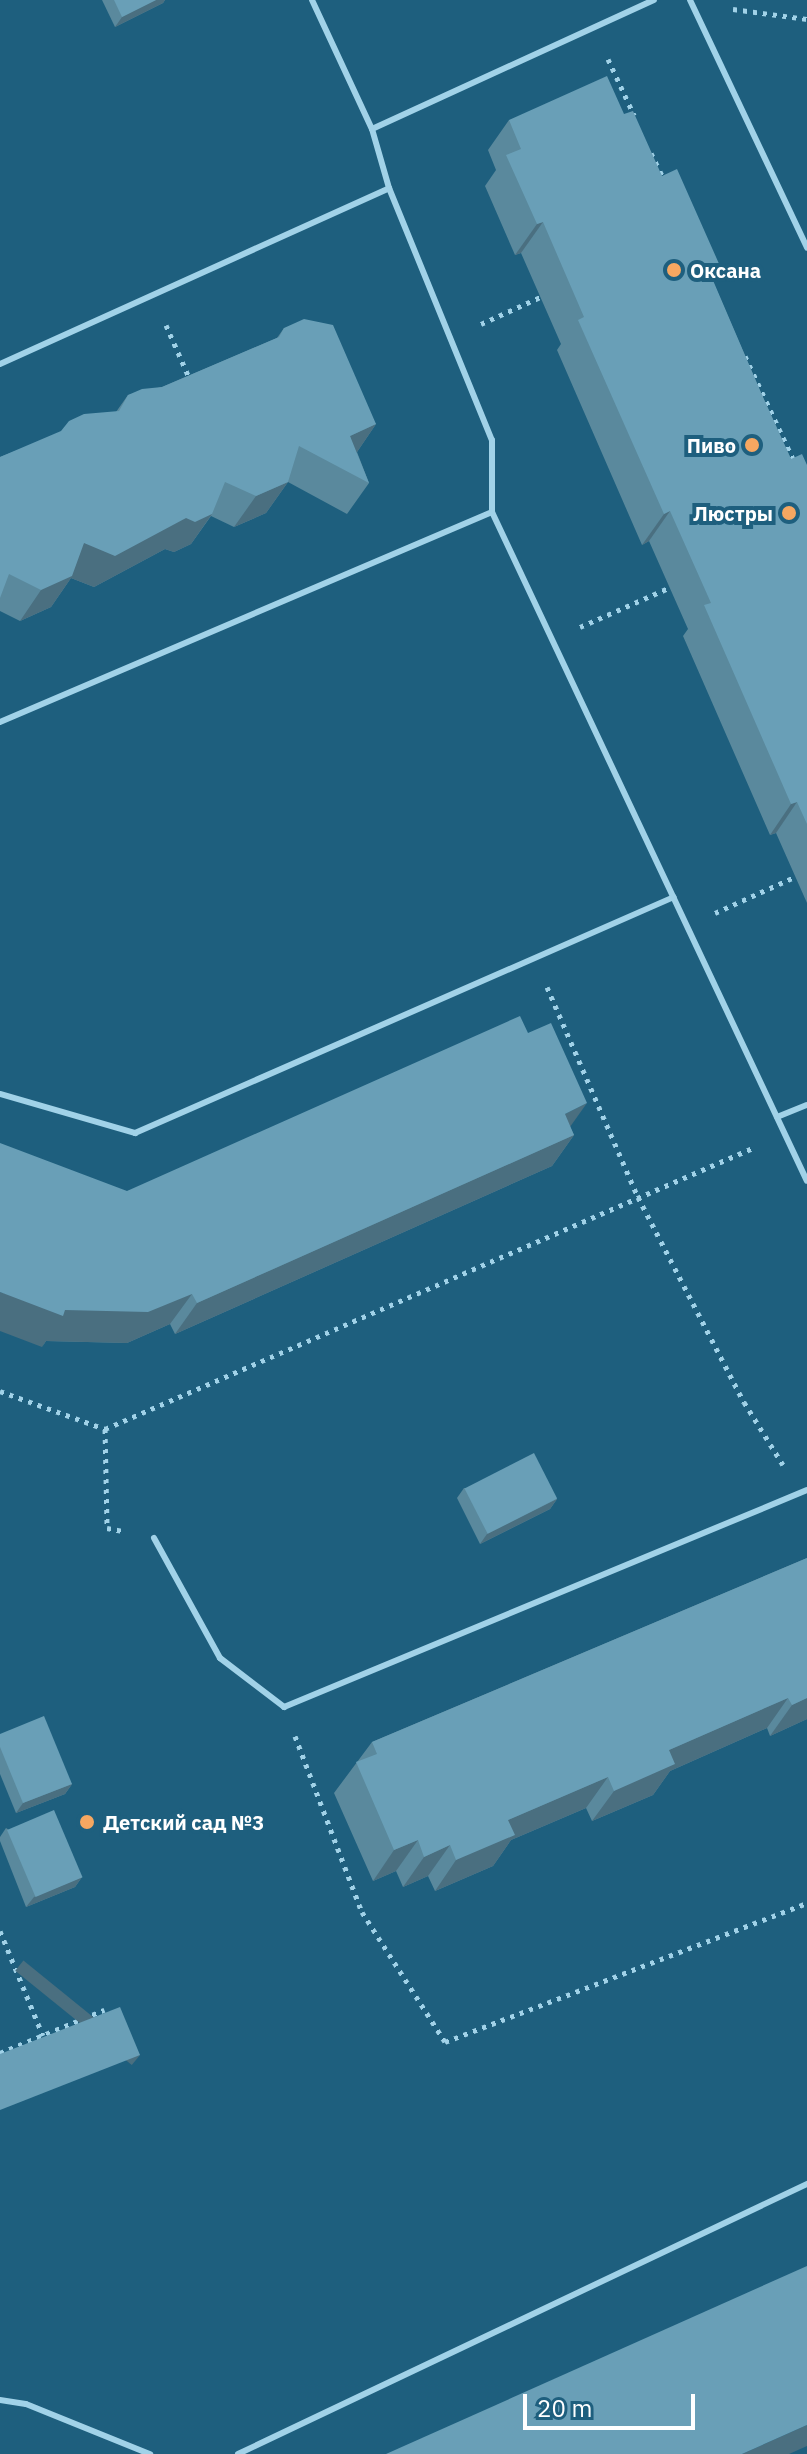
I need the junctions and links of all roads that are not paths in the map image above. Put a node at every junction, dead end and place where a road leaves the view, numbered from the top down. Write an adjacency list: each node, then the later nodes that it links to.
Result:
1 (312, 0): 4 (lane)
2 (654, 0): 4 (lane)
3 (690, 0): 6 (lane)
4 (372, 129): 5 (lane)
5 (389, 188): 7 (lane); 8 (lane)
6 (807, 248)
7 (0, 364)
8 (492, 512): 9 (lane); 10 (lane)
9 (0, 722)
10 (674, 897): 11 (lane); 13 (lane)
11 (0, 1094)
12 (807, 1105): 13 (lane)
13 (777, 1117): 14 (lane)
14 (807, 1181)
15 (804, 1492): 16 (lane)
16 (154, 1538)
17 (807, 2184): 20 (lane)
18 (0, 2400): 19 (lane)
19 (150, 2454)
20 (238, 2454)

